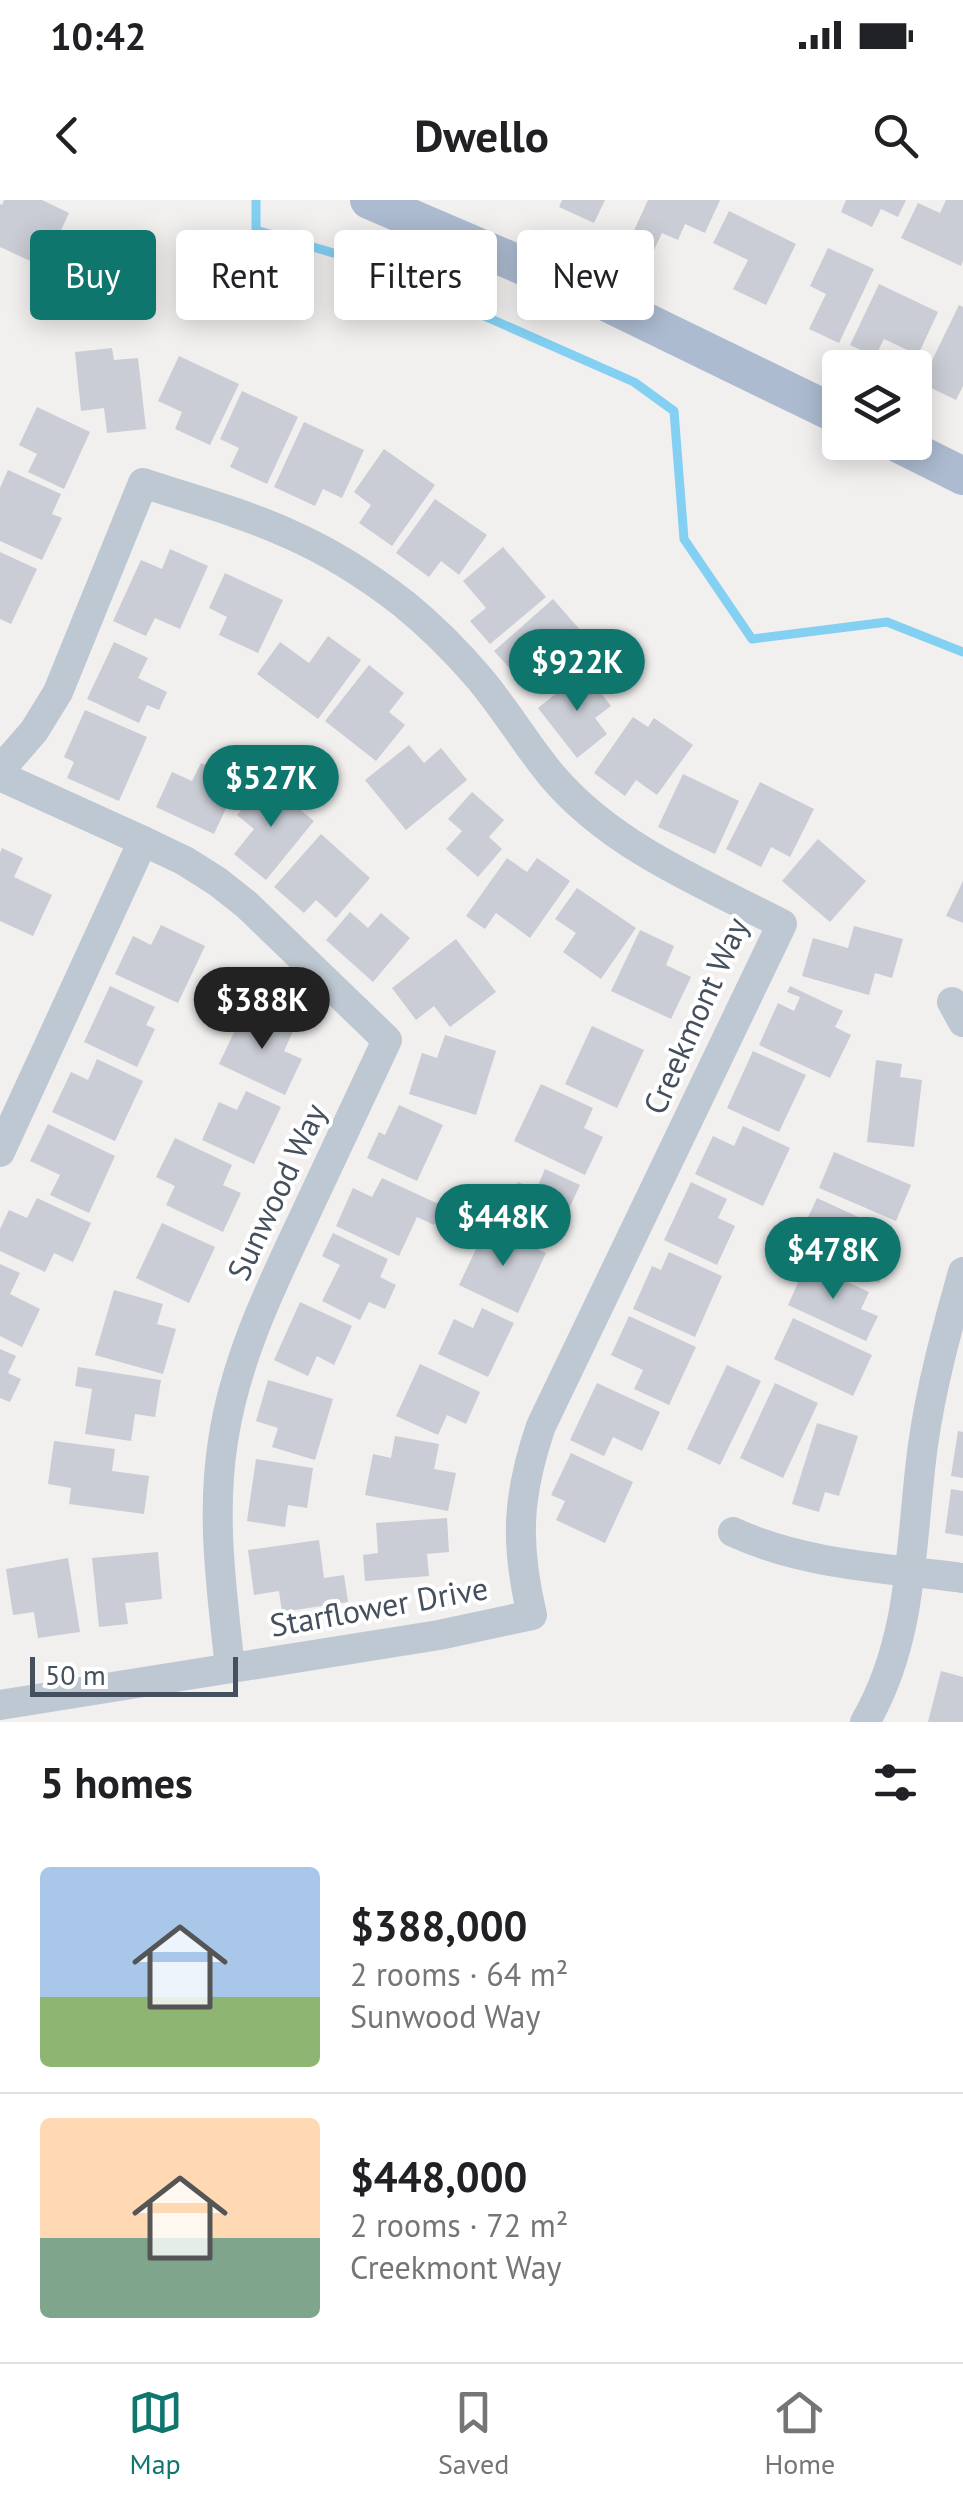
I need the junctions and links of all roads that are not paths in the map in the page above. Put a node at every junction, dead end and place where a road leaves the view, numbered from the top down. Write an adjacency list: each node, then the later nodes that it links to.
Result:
1 (369, 200): 2 (main road)
2 (822, 407)
3 (931, 460): 4 (main road)
4 (963, 476)
5 (0, 773): 6 (street, Sunwood Way); 12 (street, Creekmont Way)
6 (144, 841): 7 (street); 13 (street, Sunwood Way)
7 (1, 1146)
8 (963, 1272): 10 (street)
9 (733, 1532): 10 (street)
10 (910, 1571): 11 (street); 15 (street)
11 (963, 1578)
12 (532, 1615): 13 (street, Starflower Drive)
13 (230, 1668): 14 (street, Starflower Drive)
14 (0, 1705)
15 (865, 1722)

